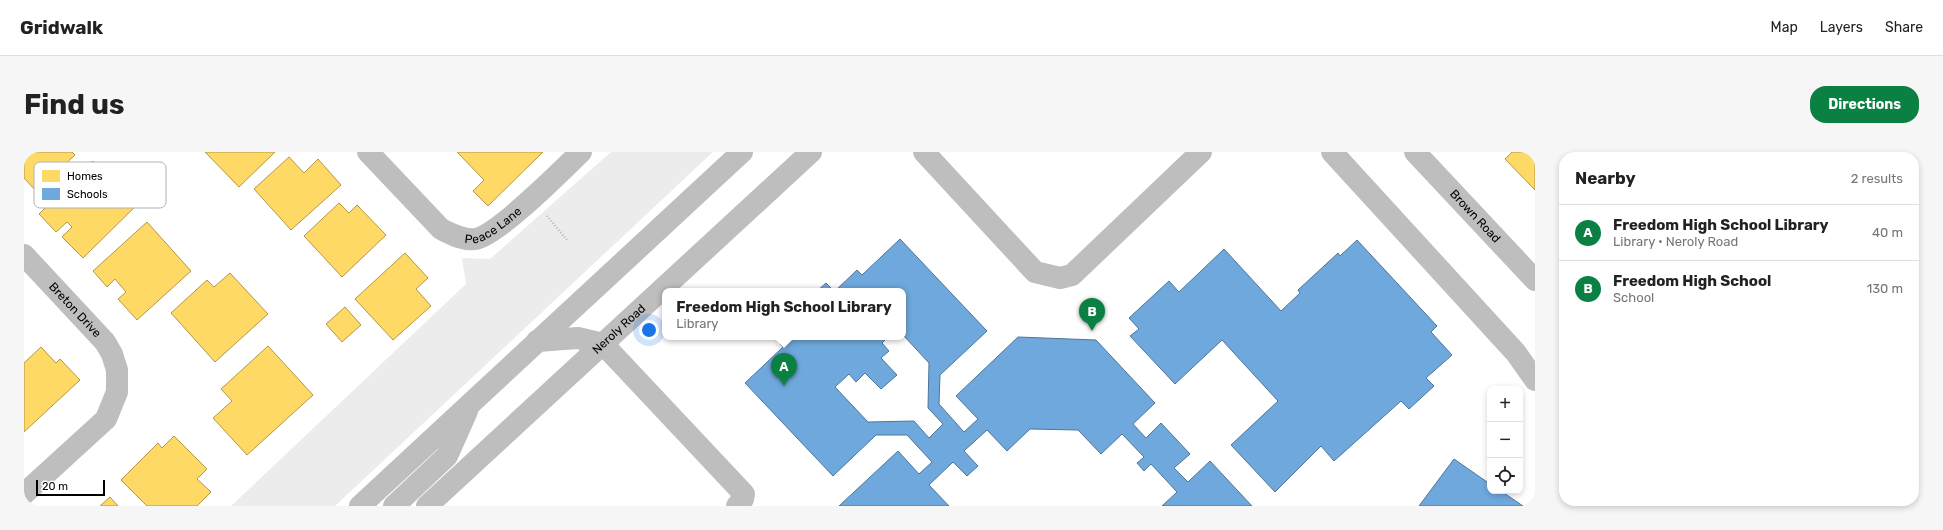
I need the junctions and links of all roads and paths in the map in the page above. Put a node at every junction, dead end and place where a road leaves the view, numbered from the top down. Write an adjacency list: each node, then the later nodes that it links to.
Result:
1 (368, 152): 9 (street, Peace Lane)
2 (582, 152): 9 (street, Peace Lane)
3 (742, 152): 15 (street)
4 (811, 152): 13 (street, Neroly Road)
5 (924, 152): 6 (street)
6 (1201, 152)
7 (1332, 152): 17 (street)
8 (1415, 152): 12 (street, Brown Road)
9 (531, 198): 10 (path)
10 (567, 240)
11 (24, 255): 19 (street, Breton Drive)
12 (1535, 280)
13 (664, 288)
14 (662, 290): 16 (street, Neroly Road)
15 (537, 341): 16 (street); 18 (street)
16 (603, 344): 22 (street, Neroly Road); 23 (street)
17 (1535, 380)
18 (471, 403): 20 (street); 21 (street)
19 (24, 494)
20 (360, 506)
21 (394, 506)
22 (427, 506)
23 (737, 506)

